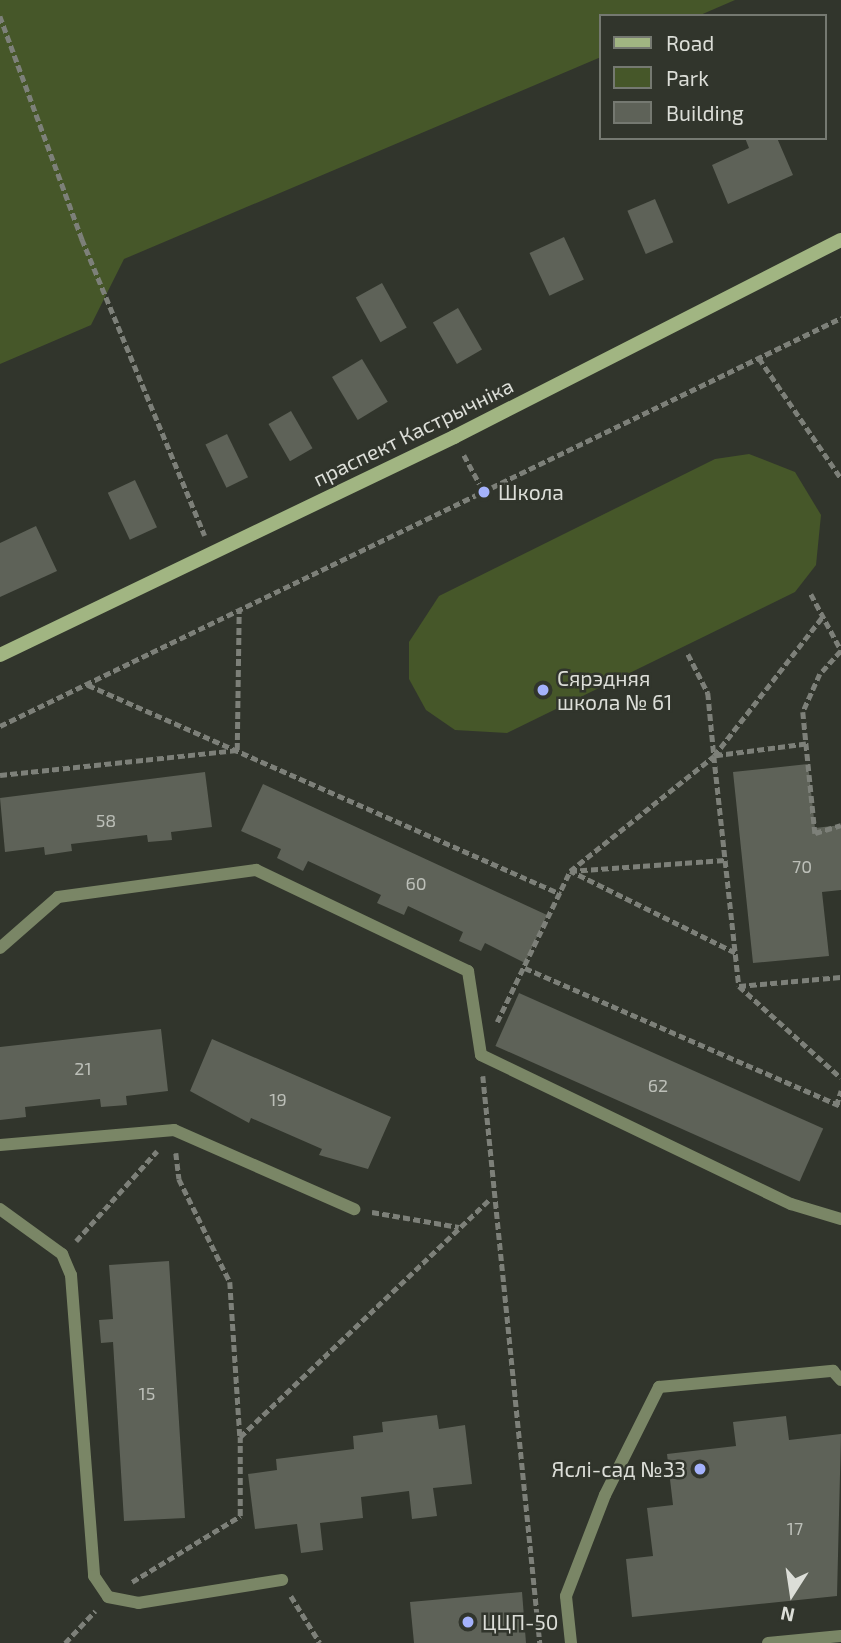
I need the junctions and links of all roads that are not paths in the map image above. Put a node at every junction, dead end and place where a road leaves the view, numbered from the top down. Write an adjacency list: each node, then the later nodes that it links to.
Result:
1 (841, 240): 2 (main road, праспект Кастрычніка)
2 (0, 655)
3 (0, 948): 7 (lane)
4 (0, 1145): 6 (lane)
5 (0, 1209): 9 (lane)
6 (354, 1209)
7 (841, 1219)
8 (841, 1380): 11 (lane)
9 (282, 1580)
10 (834, 1639): 12 (lane)
11 (570, 1643)
12 (768, 1643)

